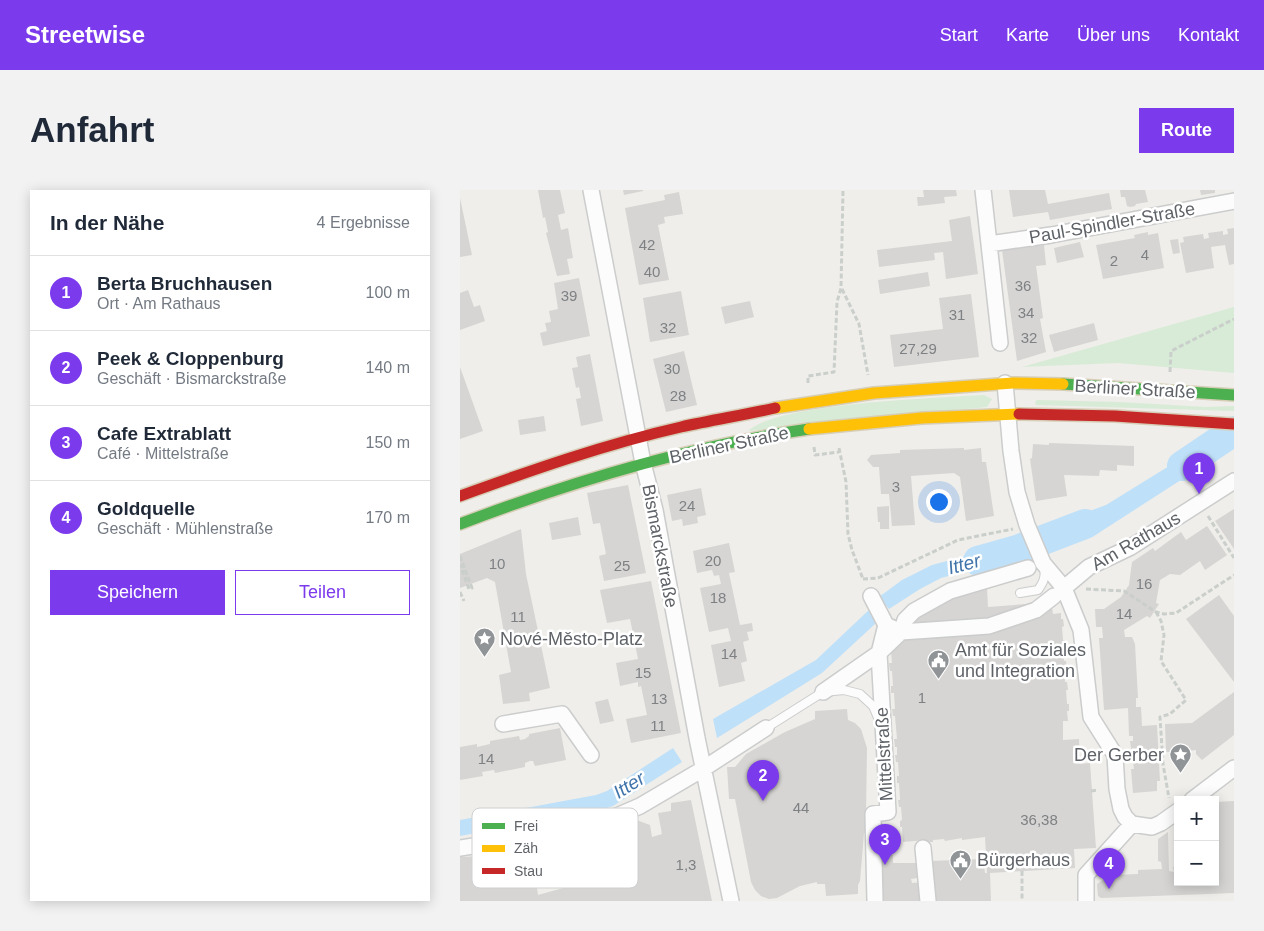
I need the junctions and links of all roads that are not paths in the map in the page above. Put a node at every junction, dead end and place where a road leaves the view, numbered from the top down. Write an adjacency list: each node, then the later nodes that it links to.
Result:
1 (591, 190): 10 (street, Bismarckstraße)
2 (983, 190): 4 (street)
3 (1234, 202): 4 (street, Paul-Spindler-Straße)
4 (989, 244): 5 (street)
5 (1000, 343)
6 (1005, 383): 7 (main road, Berliner Straße); 8 (street); 10 (main road, Berliner Straße)
7 (1234, 395)
8 (1008, 413): 9 (main road, Berliner Straße); 11 (main road, Berliner Straße); 15 (street)
9 (1234, 424)
10 (639, 439): 11 (street, Bismarckstraße); 13 (main road, Berliner Straße)
11 (644, 463): 14 (main road, Berliner Straße); 29 (street, Bismarckstraße)
12 (1234, 480): 17 (street, Am Rathaus)
13 (460, 496)
14 (460, 524)
15 (1043, 563): 17 (street); 18 (lane)
16 (1028, 568): 21 (street)
17 (1059, 592): 21 (street, Am Rathaus); 33 (street)
18 (1020, 593)
19 (871, 596): 20 (street)
20 (886, 625): 21 (street); 22 (street, Mittelstraße)
21 (901, 632): 22 (street)
22 (879, 653): 23 (street); 26 (street, Mittelstraße)
23 (823, 692): 25 (lane); 26 (lane)
24 (503, 724): 27 (street)
25 (766, 728): 29 (street)
26 (883, 731): 36 (street, Mittelstraße)
27 (591, 756)
28 (1234, 768): 30 (street)
29 (703, 769): 31 (street); 35 (street, Bismarckstraße)
30 (1197, 796)
31 (635, 808)
32 (1174, 813): 33 (street)
33 (1132, 824): 38 (street)
34 (923, 848): 37 (street)
35 (730, 901)
36 (875, 901)
37 (928, 901)
38 (1086, 901)

